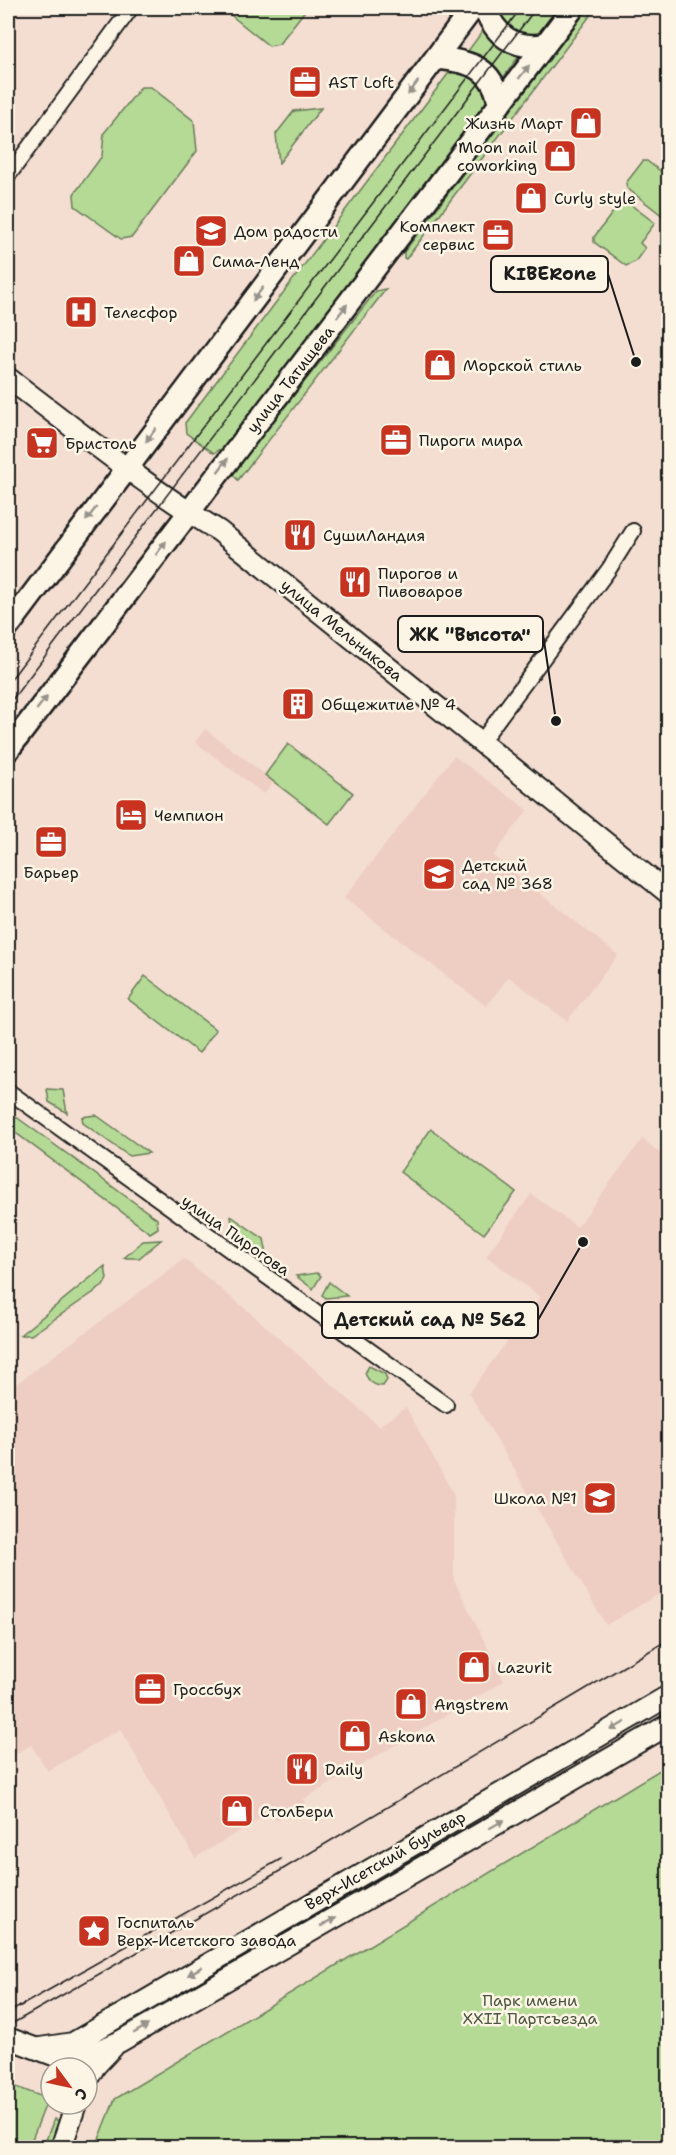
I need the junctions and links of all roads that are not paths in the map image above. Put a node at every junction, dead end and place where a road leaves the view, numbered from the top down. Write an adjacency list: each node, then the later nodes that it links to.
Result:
1 (131, 8): 8 (street)
2 (474, 8): 6 (main road)
3 (484, 8): 5 (main road)
4 (573, 8): 5 (main road, улица Татищева)
5 (544, 45): 7 (main road, улица Татищева, one-way to 5)
6 (436, 58): 7 (main road); 10 (main road, one-way to 10)
7 (498, 104): 11 (main road, улица Татищева, one-way to 7)
8 (8, 176)
9 (8, 378): 10 (main road, улица Мельникова)
10 (126, 468): 11 (main road, улица Мельникова); 13 (main road, one-way to 13)
11 (188, 512): 14 (main road, улица Мельникова); 15 (main road, улица Татищева, one-way to 11)
12 (633, 531): 14 (street)
13 (8, 627)
14 (481, 742): 16 (main road, улица Мельникова)
15 (8, 750)
16 (669, 893)
17 (8, 1091): 18 (street, улица Пирогова)
18 (446, 1405)
19 (669, 1696): 21 (main road, Верх-Исетский бульвар, one-way to 21)
20 (669, 1725): 23 (main road, Верх-Исетский бульвар, one-way to 20)
21 (92, 2032): 24 (main road, Верх-Исетский бульвар); 27 (main road)
22 (8, 2038): 24 (main road)
23 (119, 2042): 28 (main road, Верх-Исетский бульвар); 29 (main road)
24 (35, 2049): 25 (main road); 26 (main road, Верх-Исетский бульвар)
25 (45, 2056)
26 (55, 2056)
27 (88, 2056)
28 (95, 2056)
29 (99, 2063)
30 (72, 2116): 31 (main road)
31 (61, 2148)

